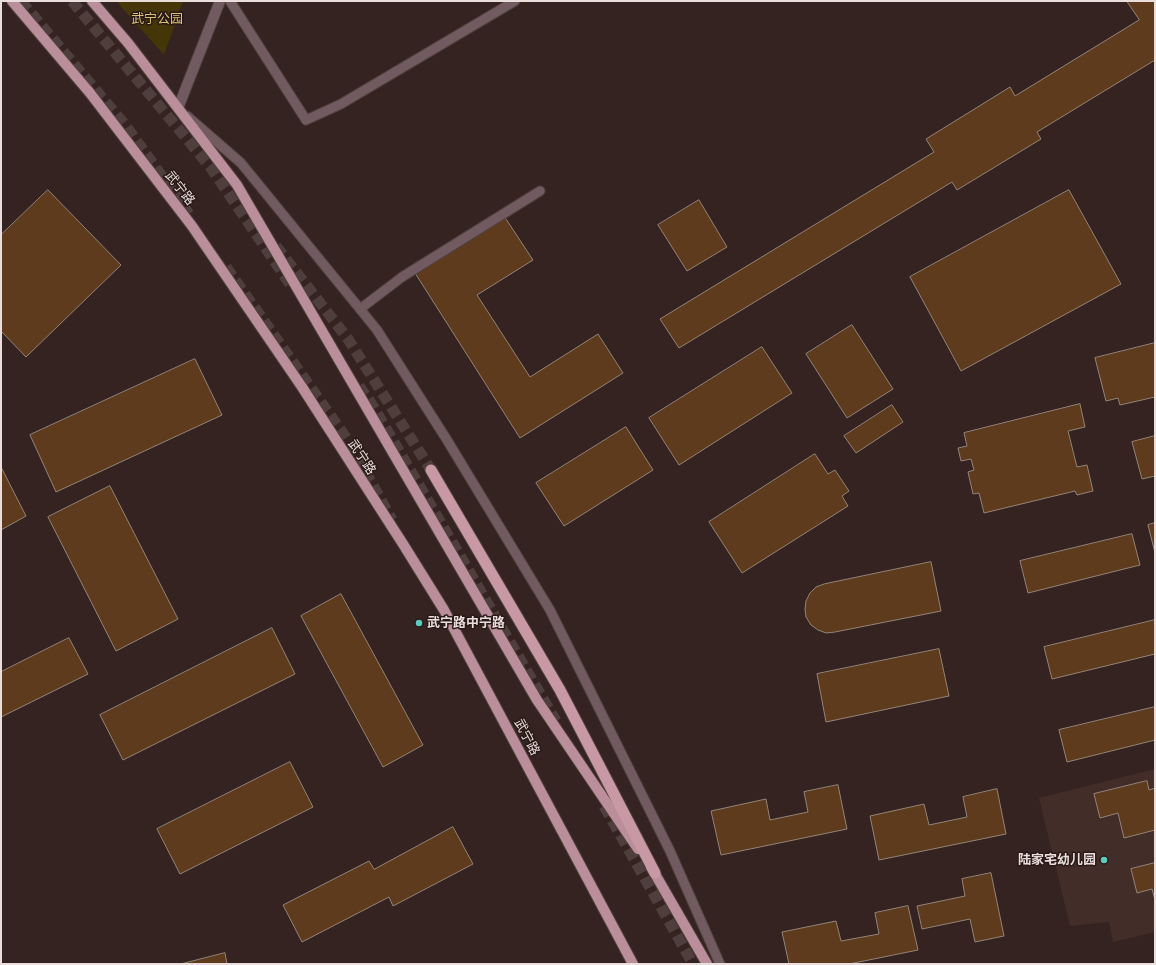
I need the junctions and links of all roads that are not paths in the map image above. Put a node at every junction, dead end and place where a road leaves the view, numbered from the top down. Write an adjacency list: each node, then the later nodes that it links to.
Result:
1 (12, 1): 11 (main road, 武宁路)
2 (92, 1): 6 (main road)
3 (220, 1): 6 (street)
4 (230, 1): 5 (lane)
5 (515, 1)
6 (178, 108): 8 (lane); 10 (main road)
7 (540, 191): 8 (lane)
8 (360, 309): 13 (lane)
9 (431, 470): 10 (highway)
10 (655, 873): 12 (main road)
11 (633, 964)
12 (707, 964)
13 (720, 964)

